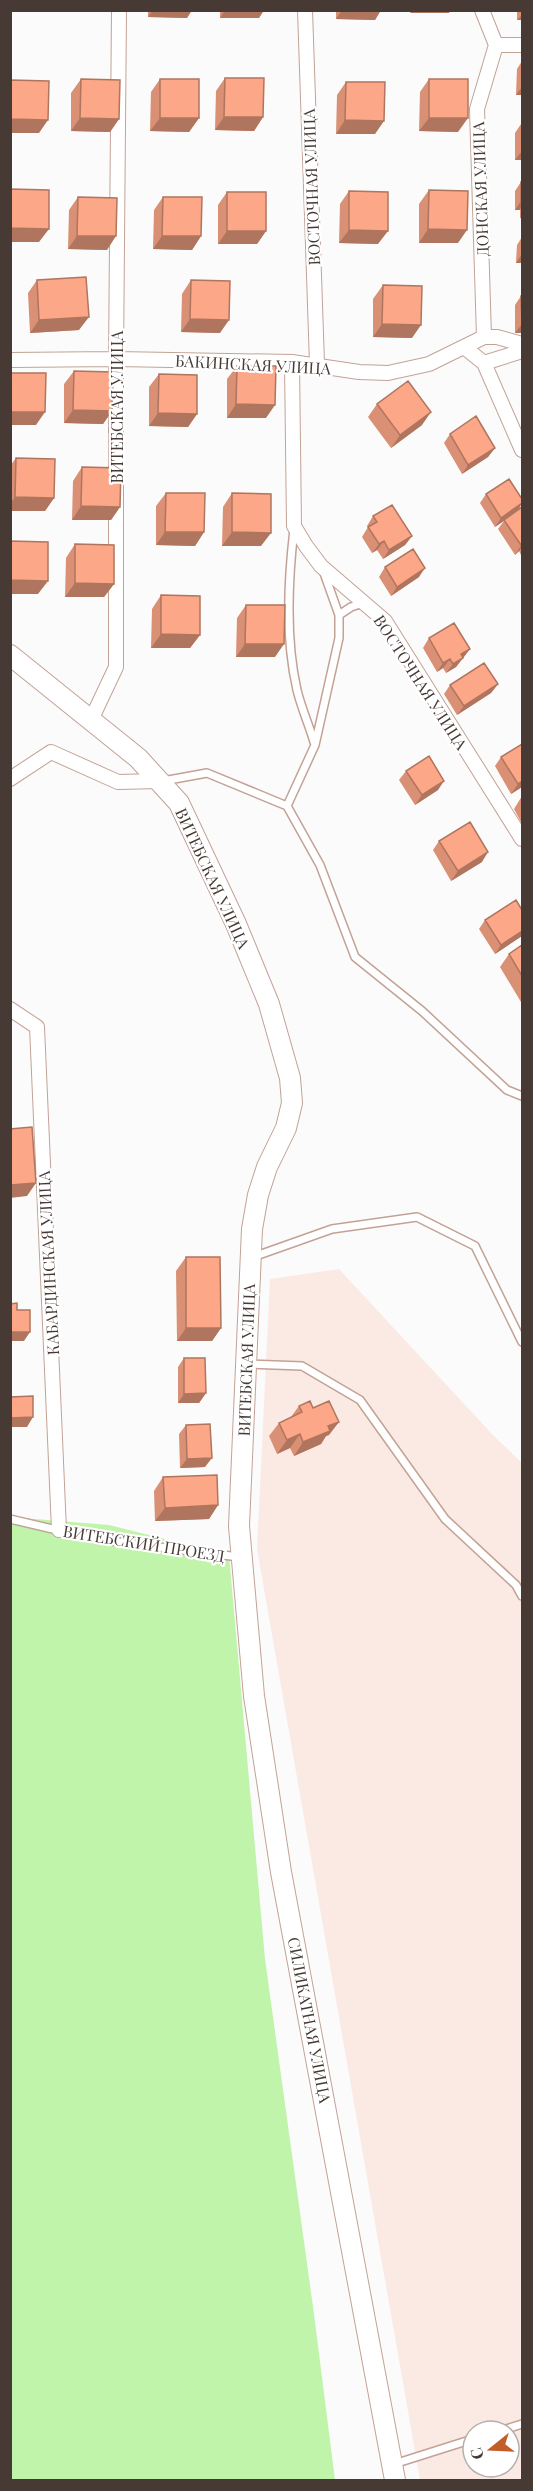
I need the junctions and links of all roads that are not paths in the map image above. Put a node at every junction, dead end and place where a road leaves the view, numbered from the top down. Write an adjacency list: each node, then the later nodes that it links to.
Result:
1 (119, 10): 10 (street, ВИТЕБСКАЯ УЛИЦА)
2 (305, 10): 14 (street, ВОСТОЧНАЯ УЛИЦА)
3 (482, 10): 4 (street)
4 (496, 45): 5 (street); 6 (street, ДОНСКАЯ УЛИЦА)
5 (522, 45)
6 (484, 337): 7 (street); 8 (street, БАКИНСКАЯ УЛИЦА)
7 (522, 344)
8 (464, 347): 13 (street); 14 (street, БАКИНСКАЯ УЛИЦА)
9 (522, 351): 13 (street)
10 (116, 359): 11 (street, БАКИНСКАЯ УЛИЦА); 12 (street, БАКИНСКАЯ УЛИЦА); 21 (street, ВИТЕБСКАЯ УЛИЦА)
11 (10, 360)
12 (292, 363): 14 (street, БАКИНСКАЯ УЛИЦА); 16 (street)
13 (484, 363): 15 (street)
14 (317, 364)
15 (522, 450)
16 (294, 526): 17 (street, ВОСТОЧНАЯ УЛИЦА); 22 (lane)
17 (321, 566): 18 (street, ВОСТОЧНАЯ УЛИЦА); 19 (lane)
18 (366, 602): 19 (lane); 26 (street, ВОСТОЧНАЯ УЛИЦА)
19 (339, 615): 22 (lane)
20 (10, 655): 21 (street)
21 (91, 720): 24 (street, ВИТЕБСКАЯ УЛИЦА)
22 (315, 745): 25 (lane)
23 (10, 779): 24 (street)
24 (160, 781): 25 (lane); 29 (street, ВИТЕБСКАЯ УЛИЦА)
25 (287, 806): 28 (lane)
26 (522, 839)
27 (10, 1010): 33 (street, КАБАРДИНСКАЯ УЛИЦА)
28 (522, 1096)
29 (251, 1258): 30 (lane); 31 (street, ВИТЕБСКАЯ УЛИЦА)
30 (522, 1342)
31 (246, 1364): 34 (street, ВИТЕБСКАЯ УЛИЦА); 35 (lane)
32 (10, 1520): 33 (lane, ВИТЕБСКИЙ ПРОЕЗД)
33 (59, 1530): 34 (lane, ВИТЕБСКИЙ ПРОЕЗД)
34 (242, 1558): 37 (street, СИЛИКАТНАЯ УЛИЦА)
35 (522, 1596)
36 (461, 2444): 37 (lane)
37 (393, 2473)

